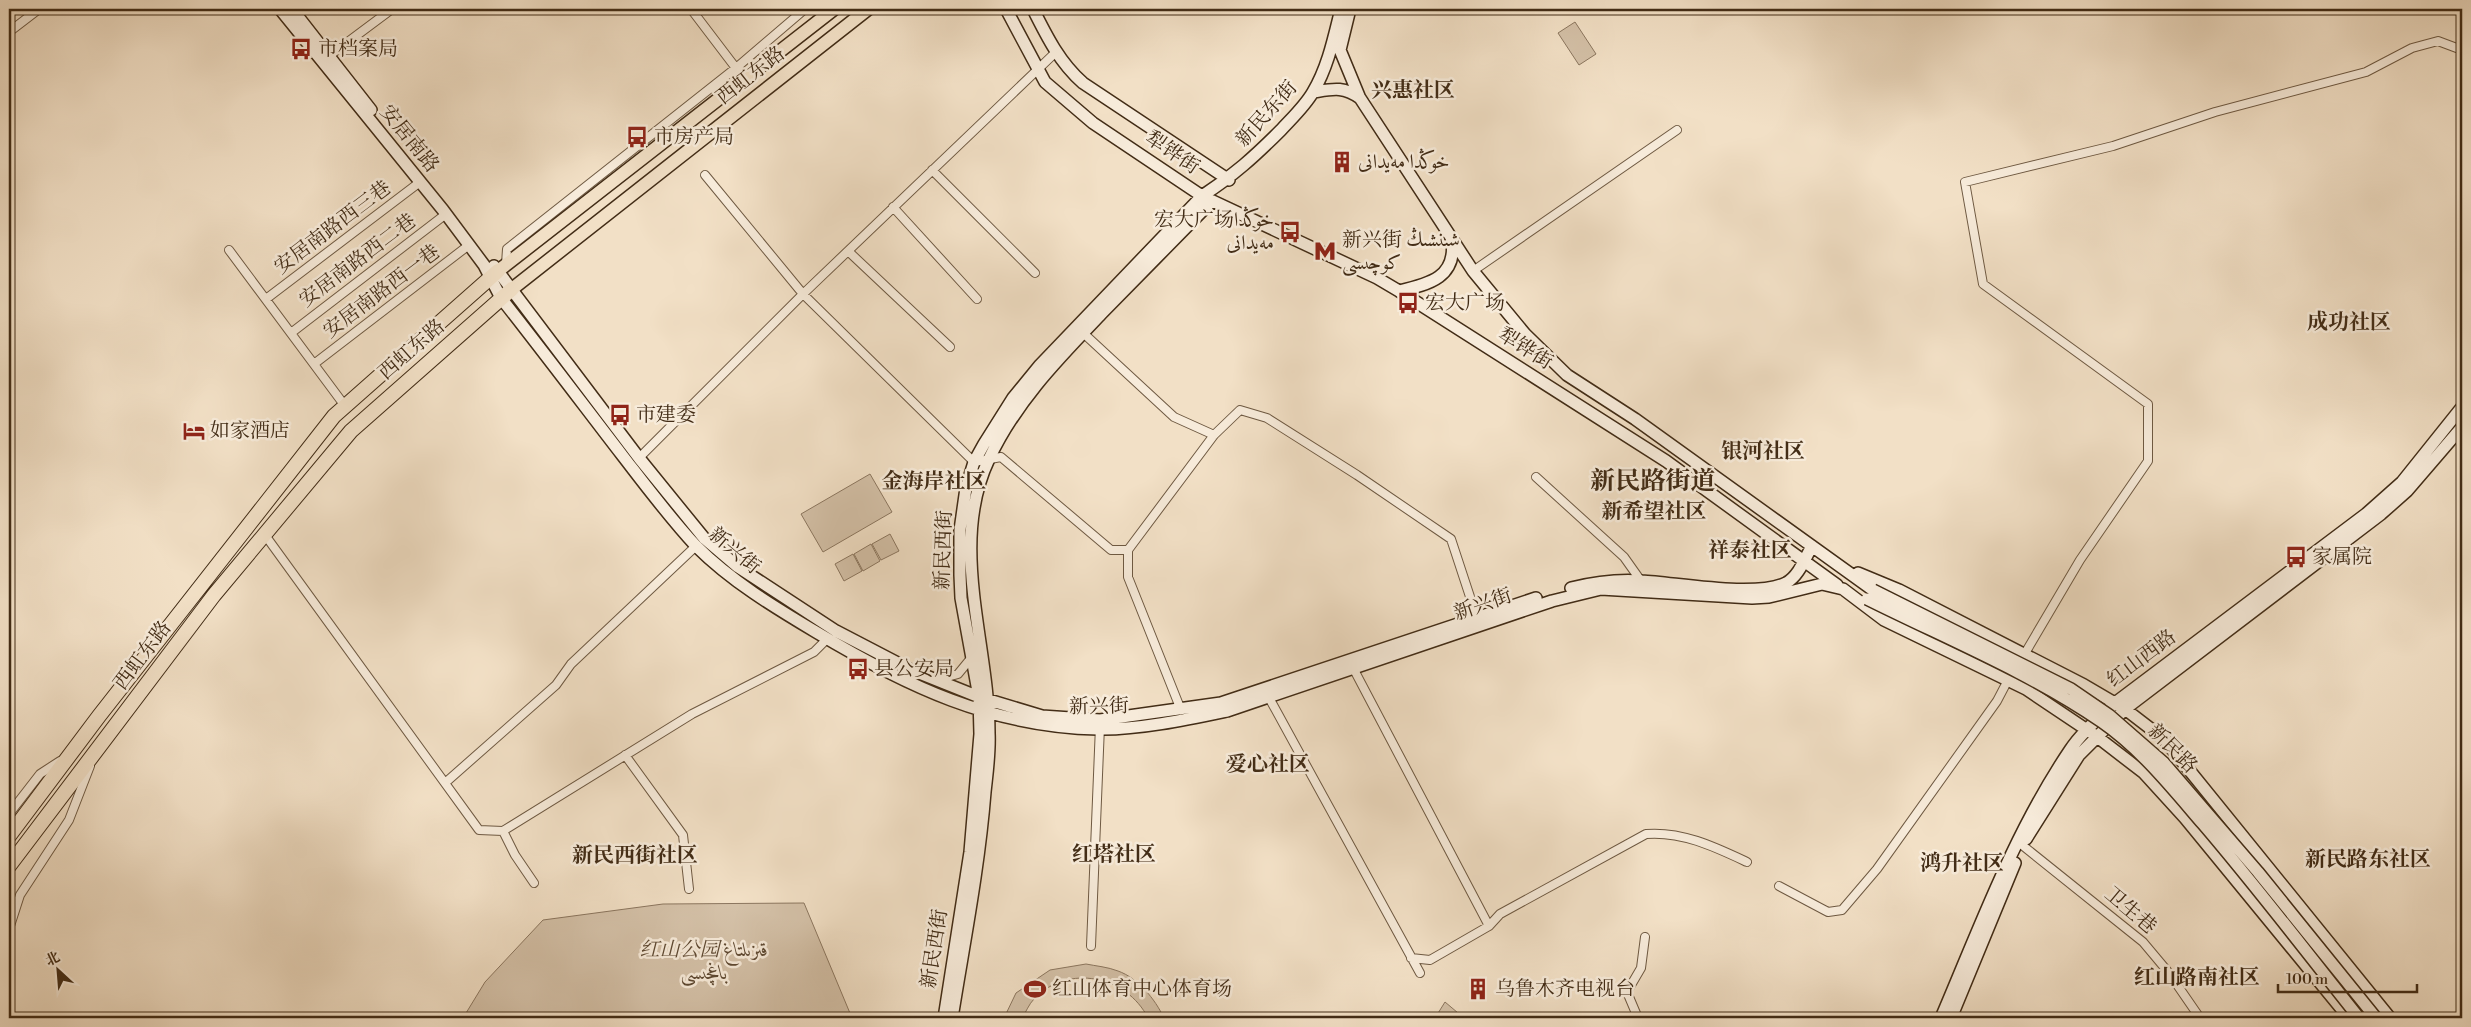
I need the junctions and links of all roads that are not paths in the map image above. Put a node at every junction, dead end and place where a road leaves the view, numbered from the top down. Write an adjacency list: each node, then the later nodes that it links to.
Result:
1 (39, 9): 13 (street)
2 (280, 9): 26 (main road, 安居南路)
3 (292, 9): 16 (main road, 安居南路)
4 (392, 9): 16 (street)
5 (691, 9): 17 (street)
6 (805, 9): 17 (street)
7 (834, 9): 19 (main road, 西虹东路)
8 (868, 9): 38 (main road, 西虹东路)
9 (1006, 9): 18 (main road, 犁铧街)
10 (1034, 9): 15 (main road, 犁铧街)
11 (1342, 9): 20 (main road, 新民东街)
12 (1350, 9): 21 (main road)
13 (9, 32)
14 (2462, 50): 65 (street)
15 (1056, 52): 18 (street); 25 (main road, 犁铧街)
16 (329, 56): 34 (main road, 安居南路)
17 (736, 68): 19 (street); 34 (street)
18 (1037, 69): 23 (street); 27 (main road, 犁铧街)
19 (745, 80): 34 (main road, 西虹东路)
20 (1313, 92): 21 (main road); 25 (main road, 新民东街)
21 (1360, 98): 30 (main road, 犁铧街)
22 (1677, 130): 35 (street)
23 (932, 170): 28 (street); 36 (street)
24 (704, 175): 39 (street)
25 (1229, 180): 27 (main road, 新民西街)
26 (420, 182): 29 (main road, 安居南路); 41 (street, 安居南路西三巷)
27 (1207, 199): 37 (main road, 犁铧街); 42 (main road, 新民西街)
28 (893, 207): 33 (street); 40 (street)
29 (446, 214): 31 (main road, 安居南路); 43 (street, 安居南路西二巷)
30 (1452, 238): 35 (main road, 犁铧街); 37 (main road)
31 (470, 245): 34 (main road, 安居南路); 45 (street, 安居南路西一巷)
32 (229, 250): 41 (street)
33 (848, 251): 39 (street); 44 (street)
34 (498, 271): 38 (main road, 安居南路); 46 (highway, 西虹东路)
35 (1473, 271): 56 (main road, 犁铧街)
36 (1034, 273)
37 (1399, 291): 58 (main road, 犁铧街)
38 (506, 293): 50 (main road, 新兴街); 54 (highway, 西虹东路); 55 (main road, 新兴街)
39 (803, 294): 50 (street); 52 (street)
40 (977, 299)
41 (266, 300): 43 (street)
42 (1080, 330): 49 (street); 51 (main road, 新民西街); 52 (main road, 新民西街)
43 (291, 333): 45 (street)
44 (950, 347)
45 (314, 364): 46 (street)
46 (345, 406): 78 (highway, 西虹东路)
47 (2462, 407): 72 (main road, 红山西路)
48 (2462, 427): 73 (main road, 红山西路)
49 (1214, 435): 57 (street); 63 (street)
50 (639, 458): 68 (main road, 新兴街)
51 (988, 460): 52 (street); 57 (street); 71 (main road, 新民西街)
52 (974, 462): 66 (main road, 新民西街)
53 (1536, 477): 60 (street)
54 (265, 535): 79 (highway, 西虹东路); 81 (street)
55 (696, 546): 64 (main road, 新兴街); 81 (street)
56 (1812, 546): 58 (main road, 新兴街); 59 (main road, 犁铧街)
57 (1128, 550): 74 (street)
58 (1802, 561): 60 (main road, 新兴街); 61 (main road, 犁铧街)
59 (1841, 566): 62 (main road, 犁铧街); 65 (main road)
60 (1641, 580): 63 (main road, 新兴街)
61 (1843, 589): 62 (main road, 犁铧街); 67 (main road, 新兴街); 69 (main road)
62 (1870, 594): 104 (main road, 新民路, bridge); 105 (main road, 新民路, bridge)
63 (1477, 618): 67 (main road, 新兴街)
64 (827, 639): 75 (main road, 新兴街); 80 (street)
65 (2024, 655): 72 (main road)
66 (972, 657): 68 (street); 71 (main road, 新民西街)
67 (1351, 664): 70 (main road, 新兴街); 91 (street)
68 (936, 680): 71 (main road, 新兴街)
69 (2008, 680): 77 (main road); 89 (street)
70 (1266, 693): 74 (main road, 新兴街); 76 (main road, 新兴街); 95 (street)
71 (983, 699): 75 (main road, 新民西街); 76 (main road, 新兴街)
72 (2115, 703): 73 (main road); 77 (main road, 红山西路)
73 (2125, 709): 77 (main road, 红山西路); 106 (main road)
74 (1181, 710): 76 (main road, 新兴街)
75 (984, 712): 76 (main road, 新兴街); 97 (main road, 新民西街); 98 (main road, 新民西街)
76 (1100, 724): 94 (street)
77 (2091, 733): 85 (main road, 红山西路); 100 (main road, 红山西路); 103 (main road)
78 (74, 751): 82 (street); 84 (highway, 西虹东路)
79 (95, 752): 87 (highway, 西虹东路); 92 (street)
80 (625, 755): 83 (street); 90 (street)
81 (445, 783): 83 (street)
82 (9, 814)
83 (503, 831): 88 (street)
84 (9, 836)
85 (2022, 845): 101 (main road, 红山西路); 102 (street, 卫生巷)
86 (1747, 862): 91 (street)
87 (9, 866)
88 (534, 884)
89 (1779, 886)
90 (689, 889)
91 (1490, 926): 95 (street)
92 (9, 929)
93 (1645, 937): 99 (street)
94 (1091, 946)
95 (1411, 958): 96 (street)
96 (1420, 973)
97 (944, 1018)
98 (952, 1018)
99 (1638, 1018)
100 (1942, 1018)
101 (1951, 1018)
102 (2200, 1018)
103 (2349, 1018)
104 (2359, 1018)
105 (2376, 1018)
106 (2390, 1018)

